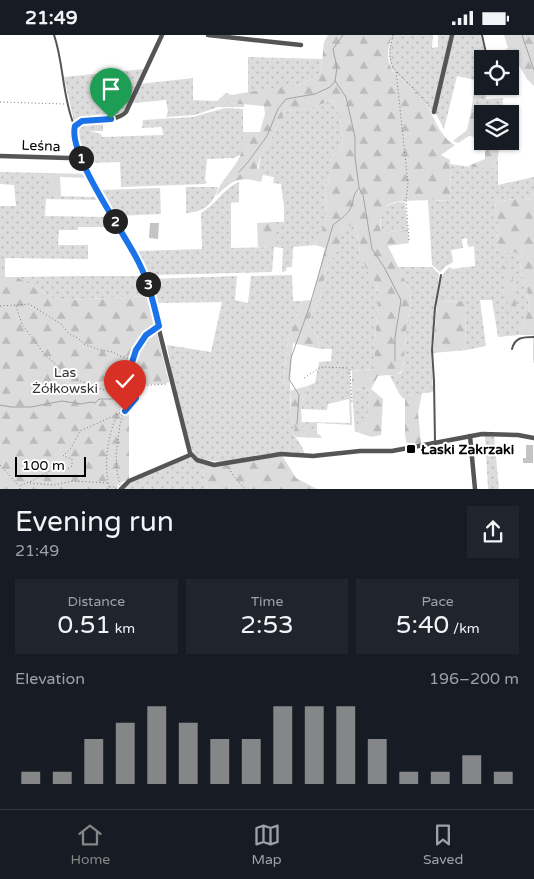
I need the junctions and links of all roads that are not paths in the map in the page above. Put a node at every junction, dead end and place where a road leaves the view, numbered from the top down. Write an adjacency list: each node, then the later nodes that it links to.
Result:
1 (54, 35): 9 (lane)
2 (162, 35): 9 (street)
3 (208, 35): 6 (street)
4 (452, 35): 8 (street)
5 (482, 35): 7 (lane)
6 (301, 45)
7 (485, 50)
8 (434, 112)
9 (75, 126): 11 (street)
10 (0, 156): 11 (street, Leśna)
11 (80, 156): 18 (street)
12 (440, 275): 17 (lane)
13 (534, 337): 14 (lane)
14 (512, 349)
15 (470, 436): 16 (street); 17 (street); 20 (street)
16 (534, 438)
17 (435, 443): 18 (street)
18 (190, 455): 19 (street)
19 (122, 488)
20 (474, 489)

